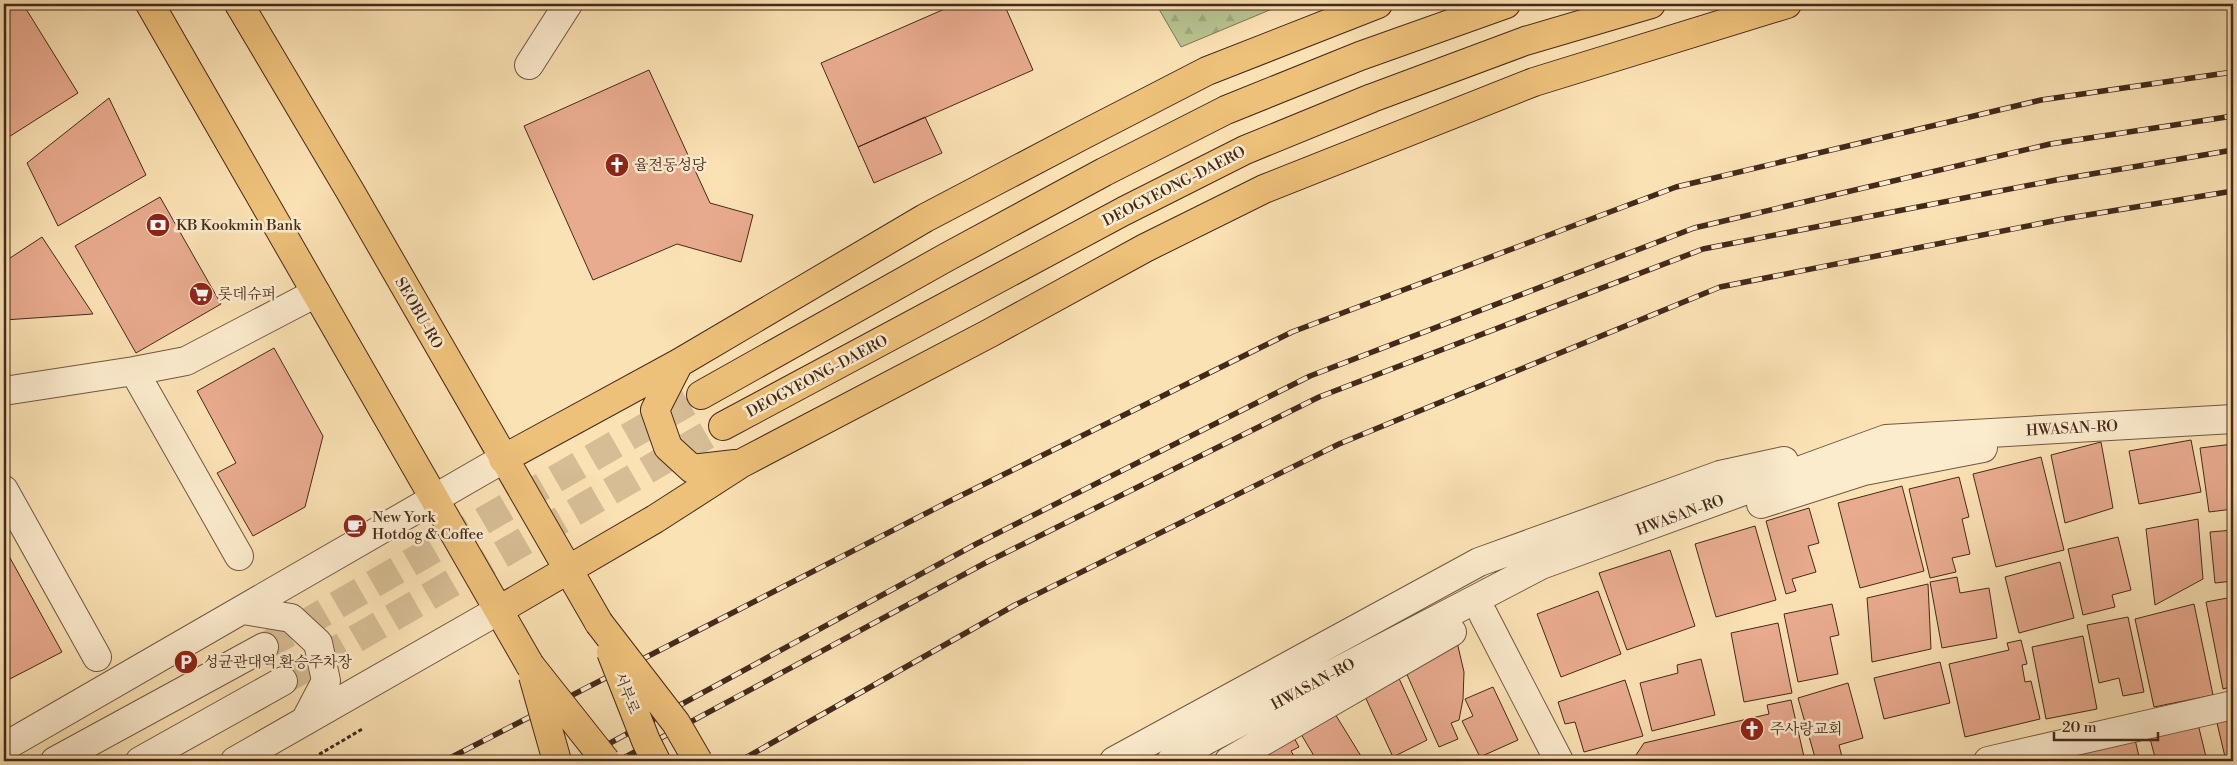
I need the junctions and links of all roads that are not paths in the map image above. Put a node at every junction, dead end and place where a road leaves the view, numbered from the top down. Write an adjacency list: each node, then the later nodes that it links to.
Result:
1 (150, 4): 9 (main road)
2 (238, 4): 18 (main road, SEOBU-RO)
3 (568, 4): 8 (street)
4 (1378, 4): 10 (main road)
5 (1506, 4): 13 (main road)
6 (1650, 4): 15 (main road, DEOGYEONG-DAERO)
7 (1786, 4): 19 (main road)
8 (529, 65)
9 (316, 293): 11 (street); 21 (main road)
10 (679, 363): 18 (main road); 19 (main road)
11 (134, 371): 12 (street); 22 (street)
12 (4, 391)
13 (701, 395)
14 (2233, 418): 16 (street, HWASAN-RO)
15 (723, 426)
16 (2099, 427): 17 (street, HWASAN-RO); 26 (street)
17 (1886, 439): 42 (street); 43 (street, HWASAN-RO)
18 (503, 459): 21 (street); 23 (main road, SEOBU-RO)
19 (742, 463): 23 (main road)
20 (4, 490): 29 (street)
21 (434, 498): 24 (street); 25 (main road)
22 (239, 556)
23 (568, 570): 25 (main road); 27 (main road, SEOBU-RO)
24 (243, 610): 33 (street); 34 (street)
25 (498, 610): 30 (main road); 33 (street)
26 (1483, 614): 44 (street); 45 (street)
27 (599, 623): 40 (main road, 서부로, bridge); 41 (main road, bridge)
28 (264, 646): 35 (street)
29 (97, 657)
30 (530, 664): 38 (main road, bridge); 39 (main road, bridge)
31 (283, 681): 36 (street)
32 (2233, 705): 46 (street)
33 (306, 721): 37 (street)
34 (4, 747)
35 (56, 761)
36 (140, 761)
37 (235, 761)
38 (557, 761)
39 (606, 761)
40 (656, 761)
41 (698, 761)
42 (1114, 761)
43 (1171, 761)
44 (1228, 761)
45 (1559, 761)
46 (1988, 761)

